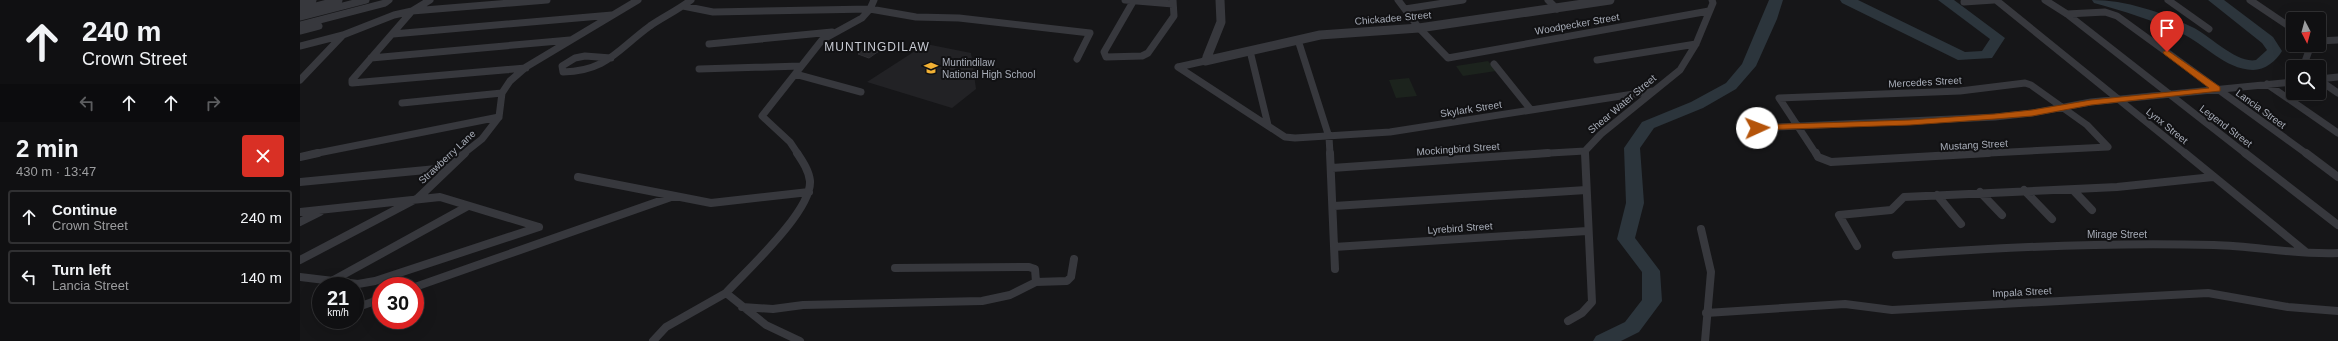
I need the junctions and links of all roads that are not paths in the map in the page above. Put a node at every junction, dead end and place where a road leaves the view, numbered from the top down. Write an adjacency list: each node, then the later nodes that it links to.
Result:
1 (313, 0): 24 (street)
2 (339, 0): 28 (street)
3 (366, 0): 34 (street)
4 (389, 0): 36 (street)
5 (430, 0): 30 (street)
6 (547, 0): 30 (street)
7 (638, 0): 33 (street, Strawberry Lane)
8 (690, 0): 25 (street)
9 (874, 0): 26 (street)
10 (1125, 0): 11 (street)
11 (1134, 0): 22 (street); 22 (street)
12 (1220, 0): 55 (street)
13 (1398, 0): 27 (street)
14 (1464, 0): 27 (street)
15 (1548, 0): 29 (street)
16 (1610, 0): 29 (street, Chickadee Street)
17 (1712, 0): 31 (street, Shear Water Street)
18 (1995, 0): 23 (street); 75 (street, Lynx Street)
19 (2045, 0): 32 (street, Legend Street)
20 (2168, 0): 39 (street)
21 (2252, 0): 35 (street)
22 (1173, 2)
23 (1964, 2)
24 (300, 3)
25 (683, 6): 26 (street); 53 (street)
26 (870, 8): 41 (street); 54 (street)
27 (1405, 9): 38 (street)
28 (300, 10)
29 (1557, 10): 38 (street, Chickadee Street)
30 (412, 11): 42 (street); 43 (street)
31 (1709, 11): 38 (street, Woodpecker Street); 49 (street, Shear Water Street)
32 (2067, 14): 68 (street, Lancia Street); 73 (street, Legend Street)
33 (614, 15): 42 (street); 44 (street, Strawberry Lane)
34 (300, 17)
35 (2286, 24)
36 (300, 25)
37 (319, 26): 40 (street)
38 (1419, 28): 45 (street, Chickadee Street)
39 (2209, 29)
40 (300, 31)
41 (833, 32): 48 (street); 58 (street)
42 (393, 34): 52 (street)
43 (343, 35): 50 (street); 64 (street)
44 (573, 39): 52 (street); 59 (street, Strawberry Lane)
45 (1298, 40): 51 (street, Chickadee Street); 84 (street)
46 (2338, 40): 47 (street)
47 (2326, 41)
48 (709, 44)
49 (1696, 44): 56 (street); 69 (street, Shear Water Street)
50 (300, 46)
51 (1250, 50): 55 (street, Chickadee Street); 80 (street)
52 (371, 58): 59 (street)
53 (611, 58): 53 (street)
54 (1077, 59)
55 (1206, 59): 80 (street, Chickadee Street)
56 (1597, 60)
57 (1494, 64): 78 (street)
58 (800, 66): 60 (street); 61 (street)
59 (526, 68): 71 (street, Strawberry Lane)
60 (699, 69)
61 (794, 74): 70 (street); 96 (street)
62 (2338, 77): 63 (street)
63 (2326, 79)
64 (300, 80)
65 (2286, 83): 66 (street)
66 (2266, 84): 68 (street); 83 (street)
67 (2326, 85): 72 (street)
68 (2217, 89): 73 (street); 91 (street, Lancia Street)
69 (1653, 91): 78 (street, Skylark Street); 85 (street, Shear Water Street)
70 (861, 92)
71 (502, 93): 76 (street); 79 (street, Strawberry Lane)
72 (2338, 93)
73 (2168, 94): 75 (street); 110 (street, Legend Street)
74 (1779, 98): 77 (street, Mercedes Street); 81 (street, Mustang Street)
75 (2118, 100): 77 (street); 90 (street, Lynx Street)
76 (402, 103)
77 (2063, 108): 81 (street); 81 (street, Mustang Street)
78 (1531, 110): 84 (street, Skylark Street)
79 (498, 117): 86 (street); 87 (street, Strawberry Lane)
80 (1268, 125): 84 (street, Skylark Street)
81 (1798, 126): 82 (street)
82 (1757, 128)
83 (2338, 134)
84 (1329, 137): 88 (street)
85 (1584, 151): 88 (street, Mockingbird Street); 93 (street)
86 (300, 157)
87 (447, 168): 92 (street); 100 (street, Strawberry Lane)
88 (1332, 168): 102 (street)
89 (578, 177): 99 (street)
90 (2213, 177): 95 (street); 115 (street, Lynx Street)
91 (2338, 177)
92 (300, 182)
93 (1586, 190): 102 (street); 112 (street)
94 (2024, 190): 95 (street); 97 (street); 107 (street)
95 (2073, 190): 104 (street)
96 (809, 192): 99 (street); 128 (street)
97 (1980, 192): 98 (street); 106 (street)
98 (1937, 195): 109 (street); 113 (street)
99 (674, 196): 127 (street)
100 (418, 198): 101 (street); 103 (street); 119 (street, Strawberry Lane)
101 (468, 206): 123 (street); 126 (street)
102 (1334, 206): 114 (street)
103 (324, 210): 105 (street); 108 (street)
104 (2092, 210)
105 (300, 212)
106 (2002, 216)
107 (2052, 219)
108 (300, 222)
109 (1961, 224)
110 (2338, 225)
111 (1701, 229): 131 (street)
112 (1588, 231): 114 (street, Lyrebird Street); 132 (street)
113 (1857, 246)
114 (1334, 247): 121 (street)
115 (2306, 252): 116 (street, Mirage Street); 117 (street, Mirage Street)
116 (2338, 253)
117 (1896, 255)
118 (1074, 259): 125 (street)
119 (300, 260)
120 (895, 268): 125 (street)
121 (1335, 269)
122 (300, 277): 124 (street)
123 (338, 277)
124 (312, 279)
125 (1036, 282): 129 (street)
126 (364, 283)
127 (424, 284)
128 (726, 293): 129 (street); 133 (street)
129 (741, 307): 134 (street)
130 (2338, 311): 131 (street, Impala Street)
131 (1706, 313): 135 (street)
132 (1568, 321)
133 (653, 341)
134 (800, 341)
135 (1705, 341)

